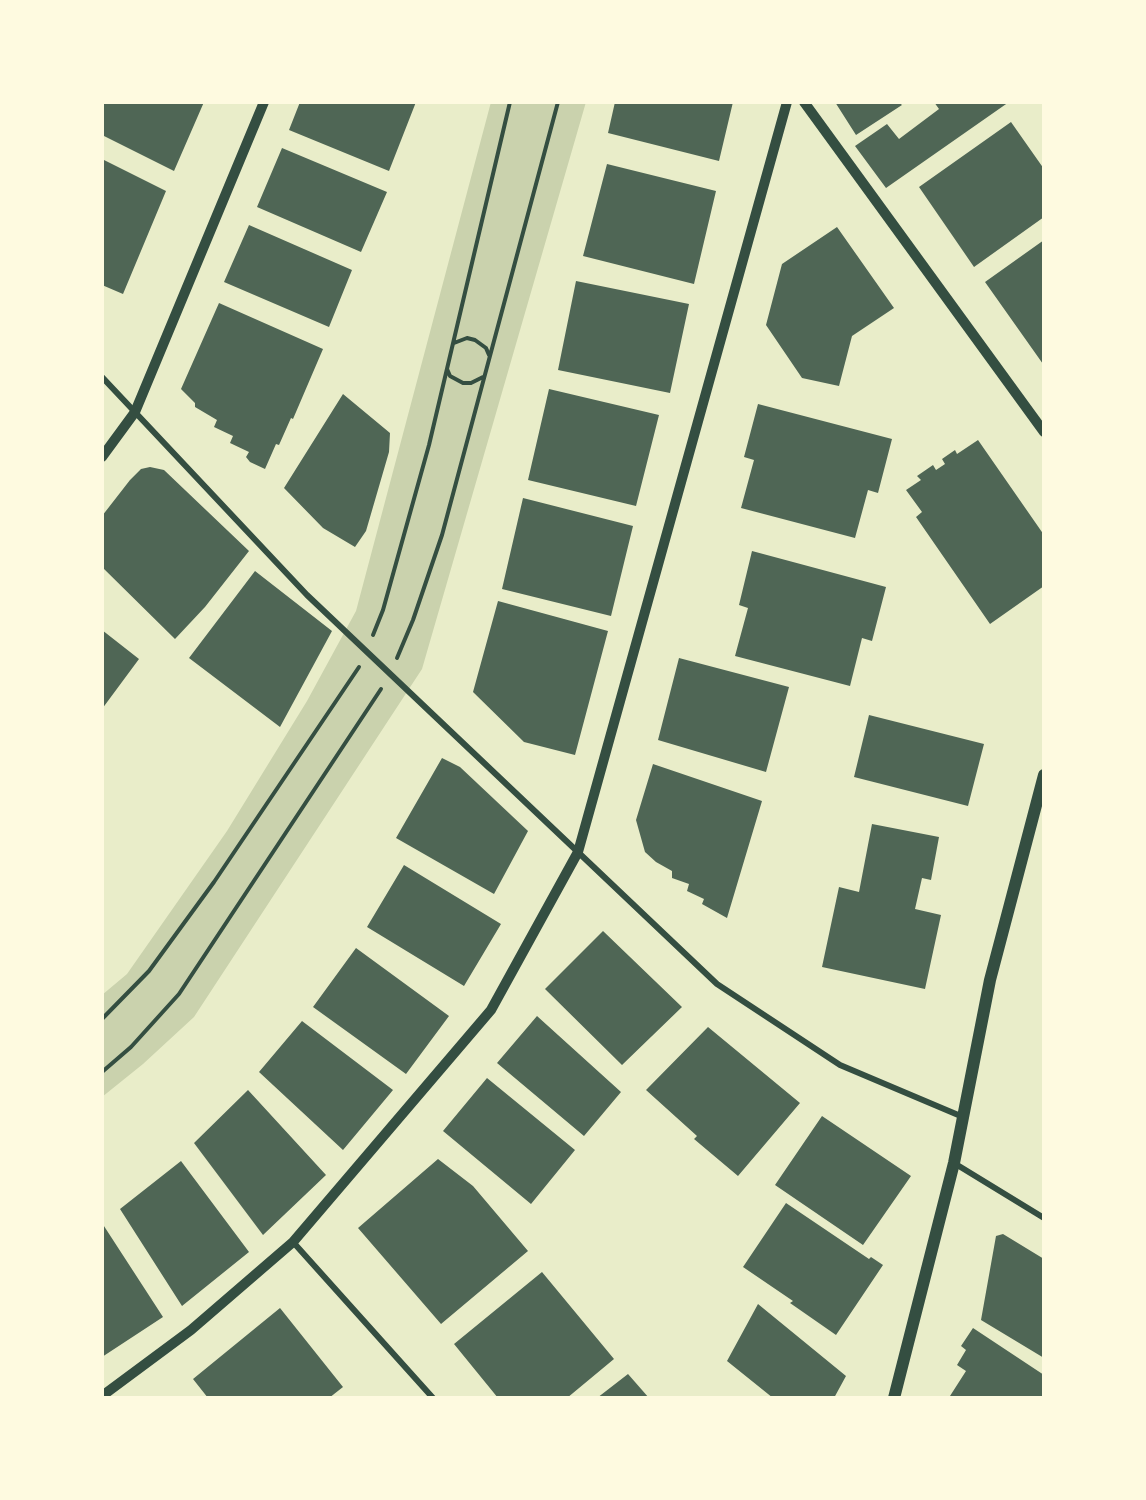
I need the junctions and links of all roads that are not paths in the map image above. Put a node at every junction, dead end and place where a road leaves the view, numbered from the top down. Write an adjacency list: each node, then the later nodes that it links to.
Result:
1 (264, 102): 5 (street)
2 (787, 102): 9 (street)
3 (804, 102): 6 (street)
4 (102, 377): 5 (street)
5 (135, 412): 7 (street); 9 (street)
6 (1044, 432)
7 (102, 457)
8 (1044, 775): 10 (main road)
9 (578, 852): 10 (street); 13 (street)
10 (963, 1117): 11 (main road)
11 (954, 1163): 12 (street); 16 (main road)
12 (1044, 1218)
13 (293, 1242): 14 (street); 15 (street)
14 (102, 1396)
15 (433, 1398)
16 (894, 1398)

